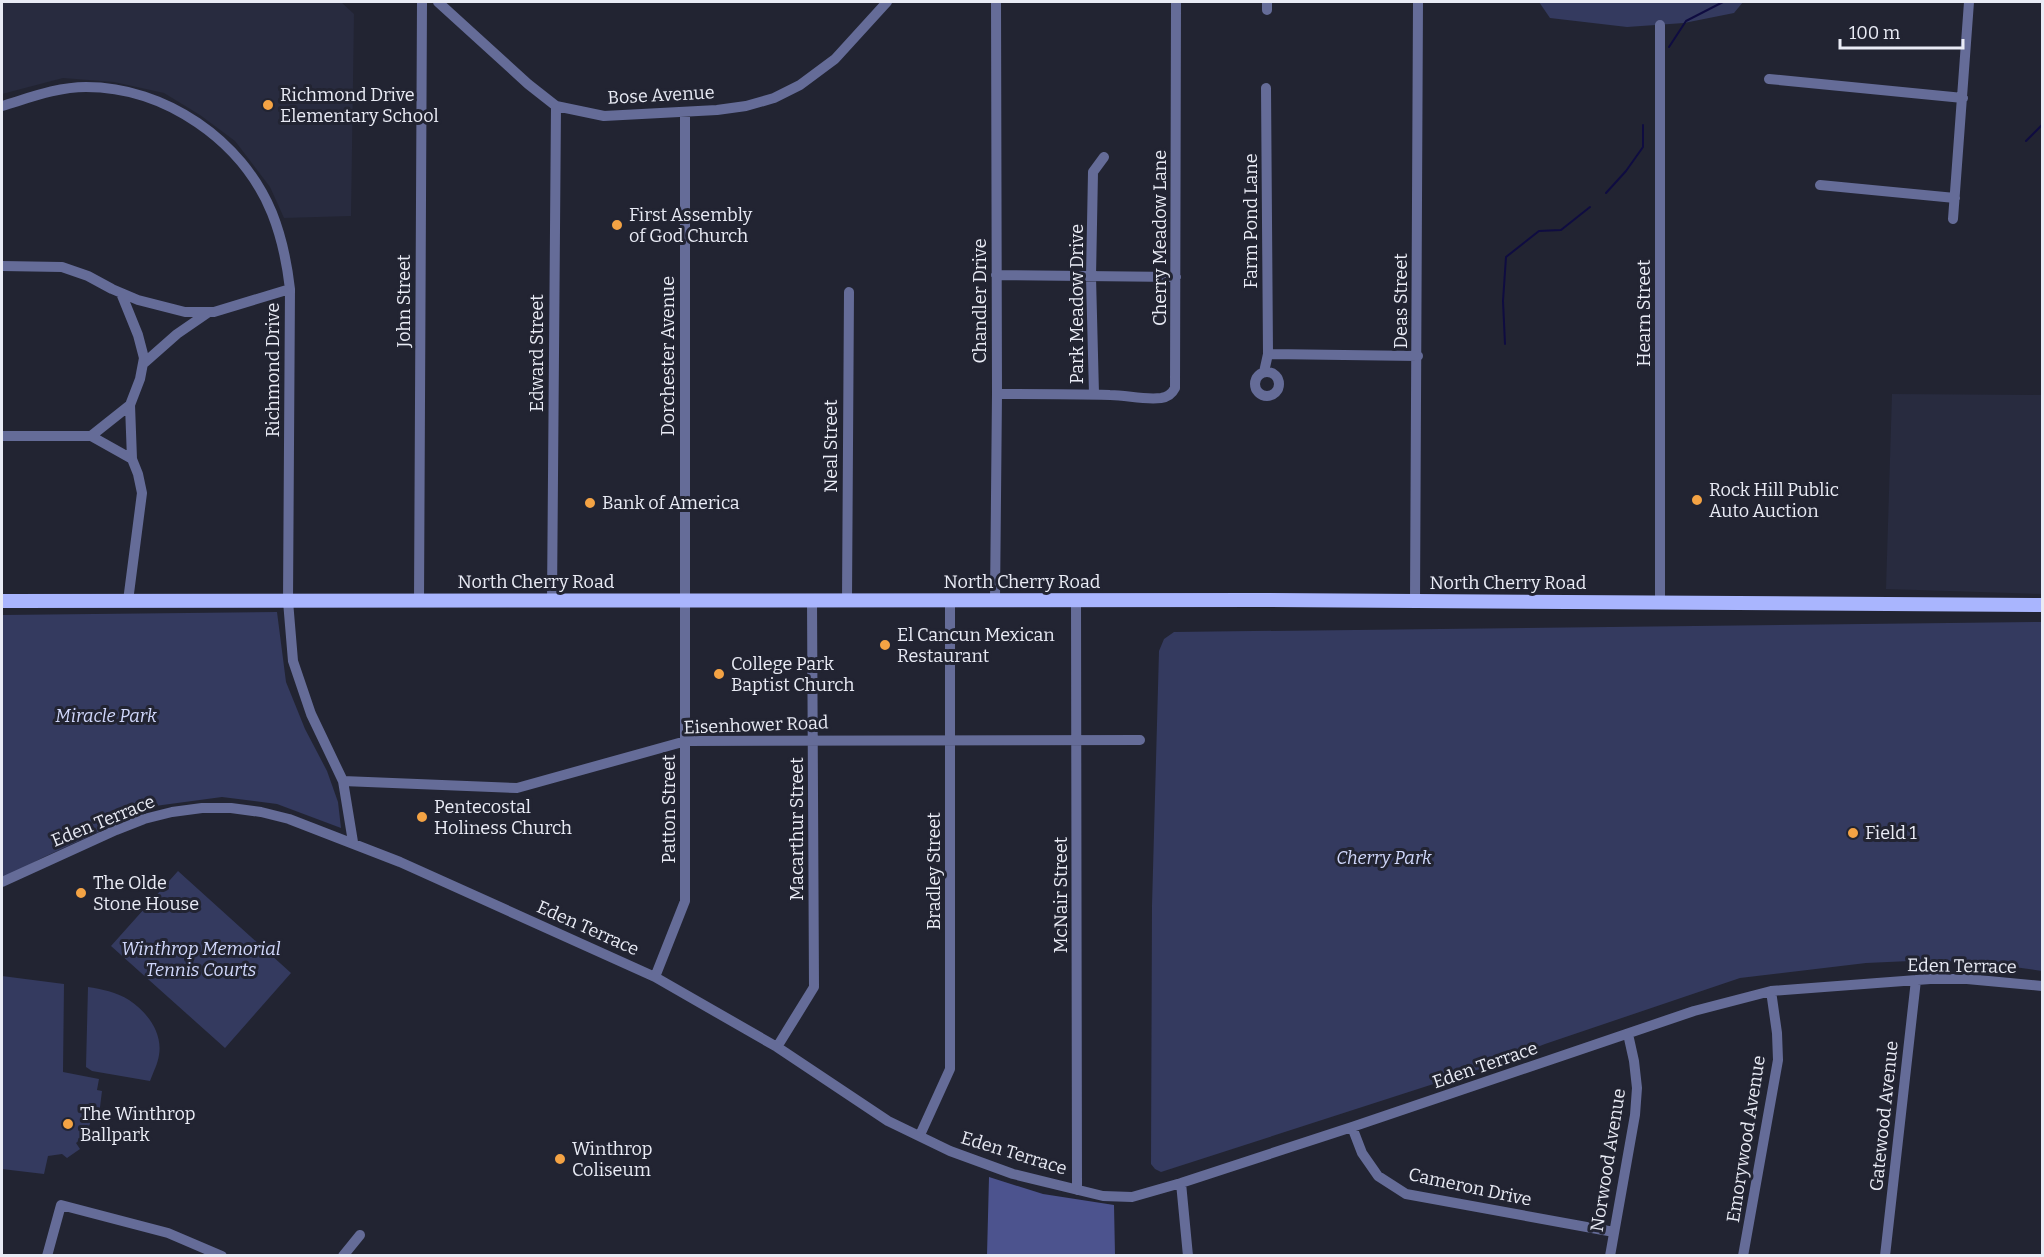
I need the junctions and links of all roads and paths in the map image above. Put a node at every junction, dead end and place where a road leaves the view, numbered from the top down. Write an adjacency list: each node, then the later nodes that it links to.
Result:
1 (422, 2): 46 (street, John Street)
2 (438, 2): 13 (street, Bose Avenue)
3 (887, 2): 14 (street, Bose Avenue)
4 (996, 2): 20 (street, Chandler Drive)
5 (1176, 2): 22 (street, Cherry Meadow Lane)
6 (1418, 2): 28 (street, Deas Street)
7 (1969, 2): 11 (street)
8 (1660, 25): 49 (street, Hearn Street)
9 (1769, 79): 11 (street)
10 (1266, 88): 27 (street, Farm Pond Lane)
11 (1963, 98): 17 (street)
12 (2, 106): 23 (street, Richmond Drive)
13 (556, 106): 14 (street, Bose Avenue); 38 (street, Edward Street)
14 (685, 112): 37 (street, Dorchester Avenue)
15 (1104, 157): 21 (street, Park Meadow Drive)
16 (1820, 185): 17 (street)
17 (1955, 198): 18 (street)
18 (1953, 219)
19 (2, 266): 25 (street)
20 (996, 275): 21 (street); 31 (street, Chandler Drive)
21 (1091, 277): 22 (street); 32 (street, Park Meadow Drive)
22 (1176, 277): 32 (street, Cherry Meadow Lane)
23 (290, 289): 26 (street); 45 (street, Richmond Drive)
24 (849, 292): 40 (street, Neal Street)
25 (121, 293): 26 (street); 29 (street)
26 (209, 312): 29 (street)
27 (1268, 354): 28 (street); 30 (street, Farm Pond Lane)
28 (1418, 356): 48 (street, Deas Street)
29 (143, 364): 33 (street)
30 (1264, 372)
31 (997, 394): 32 (street, Park Meadow Drive); 41 (street, Chandler Drive)
32 (1094, 394)
33 (130, 405): 35 (street); 36 (street)
34 (2, 436): 35 (street)
35 (91, 436): 36 (street)
36 (132, 459): 44 (street)
37 (686, 599): 38 (main road, North Cherry Road); 39 (main road, North Cherry Road); 55 (street, Patton Street)
38 (552, 600): 46 (main road, North Cherry Road)
39 (812, 600): 40 (main road, North Cherry Road); 52 (street, Macarthur Street)
40 (847, 600): 47 (main road, North Cherry Road)
41 (996, 600): 42 (main road, North Cherry Road); 47 (main road, North Cherry Road)
42 (1076, 600): 48 (main road, North Cherry Road); 53 (street, McNair Street)
43 (2, 601): 44 (main road, North Cherry Road)
44 (128, 601): 45 (main road, North Cherry Road)
45 (288, 601): 46 (main road, North Cherry Road); 56 (street, Richmond Drive)
46 (419, 601)
47 (950, 601): 51 (street, Bradley Street)
48 (1416, 601): 49 (main road, North Cherry Road)
49 (1660, 602): 50 (main road, North Cherry Road)
50 (2043, 604)
51 (951, 739): 52 (street, Eisenhower Road); 53 (street, Eisenhower Road); 66 (street, Bradley Street)
52 (813, 740): 55 (street, Eisenhower Road); 64 (street, Macarthur Street)
53 (1077, 740): 54 (street, Eisenhower Road); 68 (street, McNair Street)
54 (1140, 740)
55 (686, 741): 56 (street, Eisenhower Road); 59 (street, Patton Street)
56 (343, 781): 57 (street, Richmond Drive)
57 (353, 842): 58 (street, Eden Terrace); 59 (street, Eden Terrace)
58 (2, 882)
59 (655, 976): 64 (street, Eden Terrace)
60 (1916, 980): 61 (street, Eden Terrace); 62 (street, Eden Terrace); 77 (street, Gatewood Avenue)
61 (2043, 986)
62 (1771, 991): 63 (street, Eden Terrace); 76 (street, Emorywood Avenue)
63 (1628, 1034): 65 (street, Eden Terrace); 69 (street, Norwood Avenue)
64 (777, 1047): 66 (street, Eden Terrace)
65 (1352, 1127): 67 (street, Eden Terrace); 69 (street, Cameron Drive)
66 (920, 1135): 68 (street, Eden Terrace)
67 (1181, 1182): 68 (street, Eden Terrace); 74 (street)
68 (1077, 1190)
69 (1614, 1233): 75 (street, Norwood Avenue)
70 (360, 1235): 73 (street)
71 (47, 1256): 72 (street)
72 (222, 1256)
73 (343, 1256)
74 (1188, 1256)
75 (1610, 1256)
76 (1743, 1256)
77 (1885, 1256)

